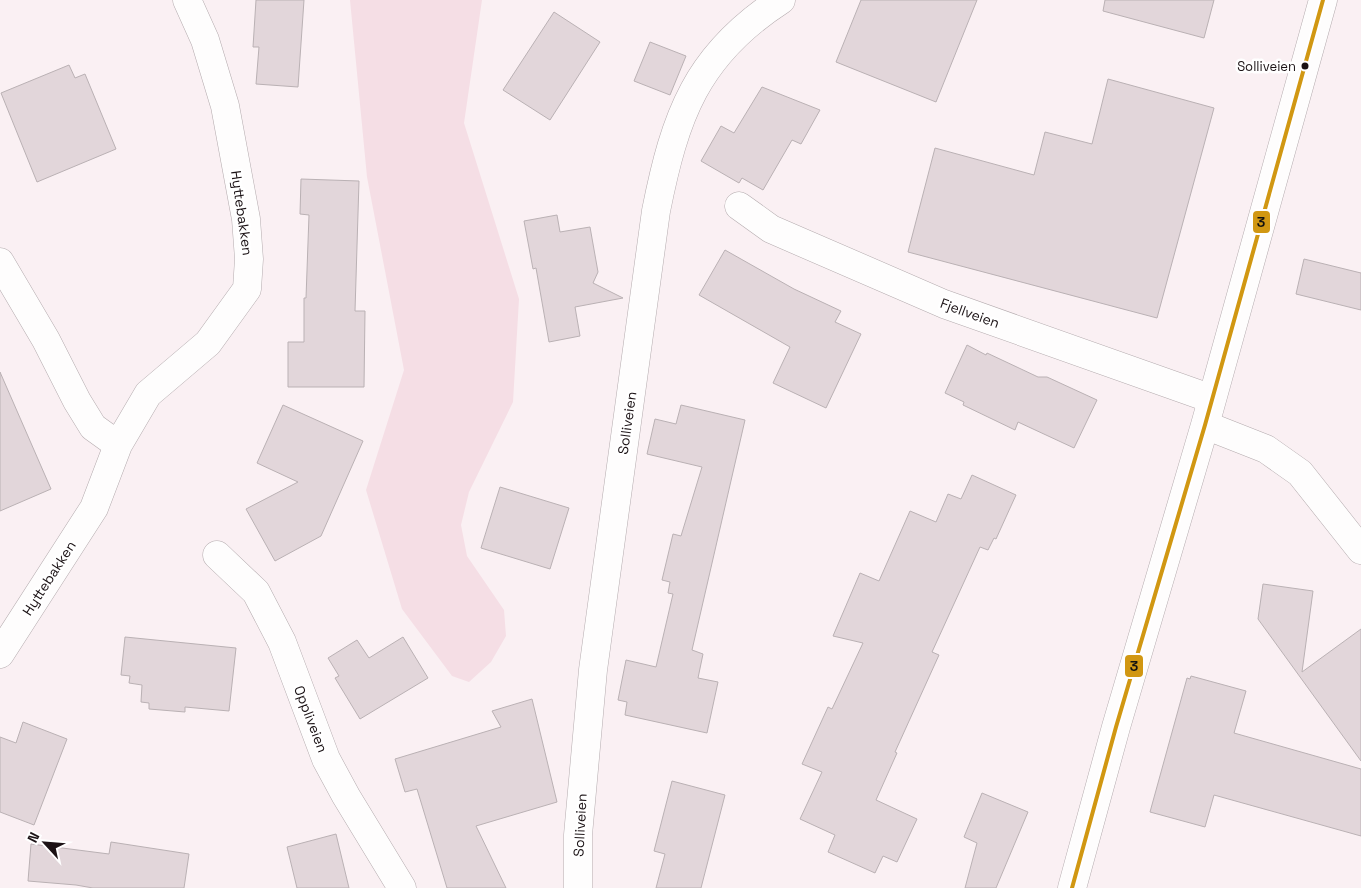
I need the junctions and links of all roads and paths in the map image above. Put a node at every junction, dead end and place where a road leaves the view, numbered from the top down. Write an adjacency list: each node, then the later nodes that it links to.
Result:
1 (187, 0): 8 (street, Hyttebakken)
2 (780, 0): 13 (street, Solliveien)
3 (1323, 0): 6 (street)
4 (739, 206): 6 (street, Fjellveien)
5 (0, 262): 8 (street)
6 (1212, 399): 7 (street)
7 (1204, 425): 9 (street); 14 (street)
8 (118, 445): 11 (street, Hyttebakken)
9 (1361, 550)
10 (217, 555): 12 (street, Oppliveien)
11 (0, 654)
12 (402, 888)
13 (578, 888)
14 (1072, 888)

